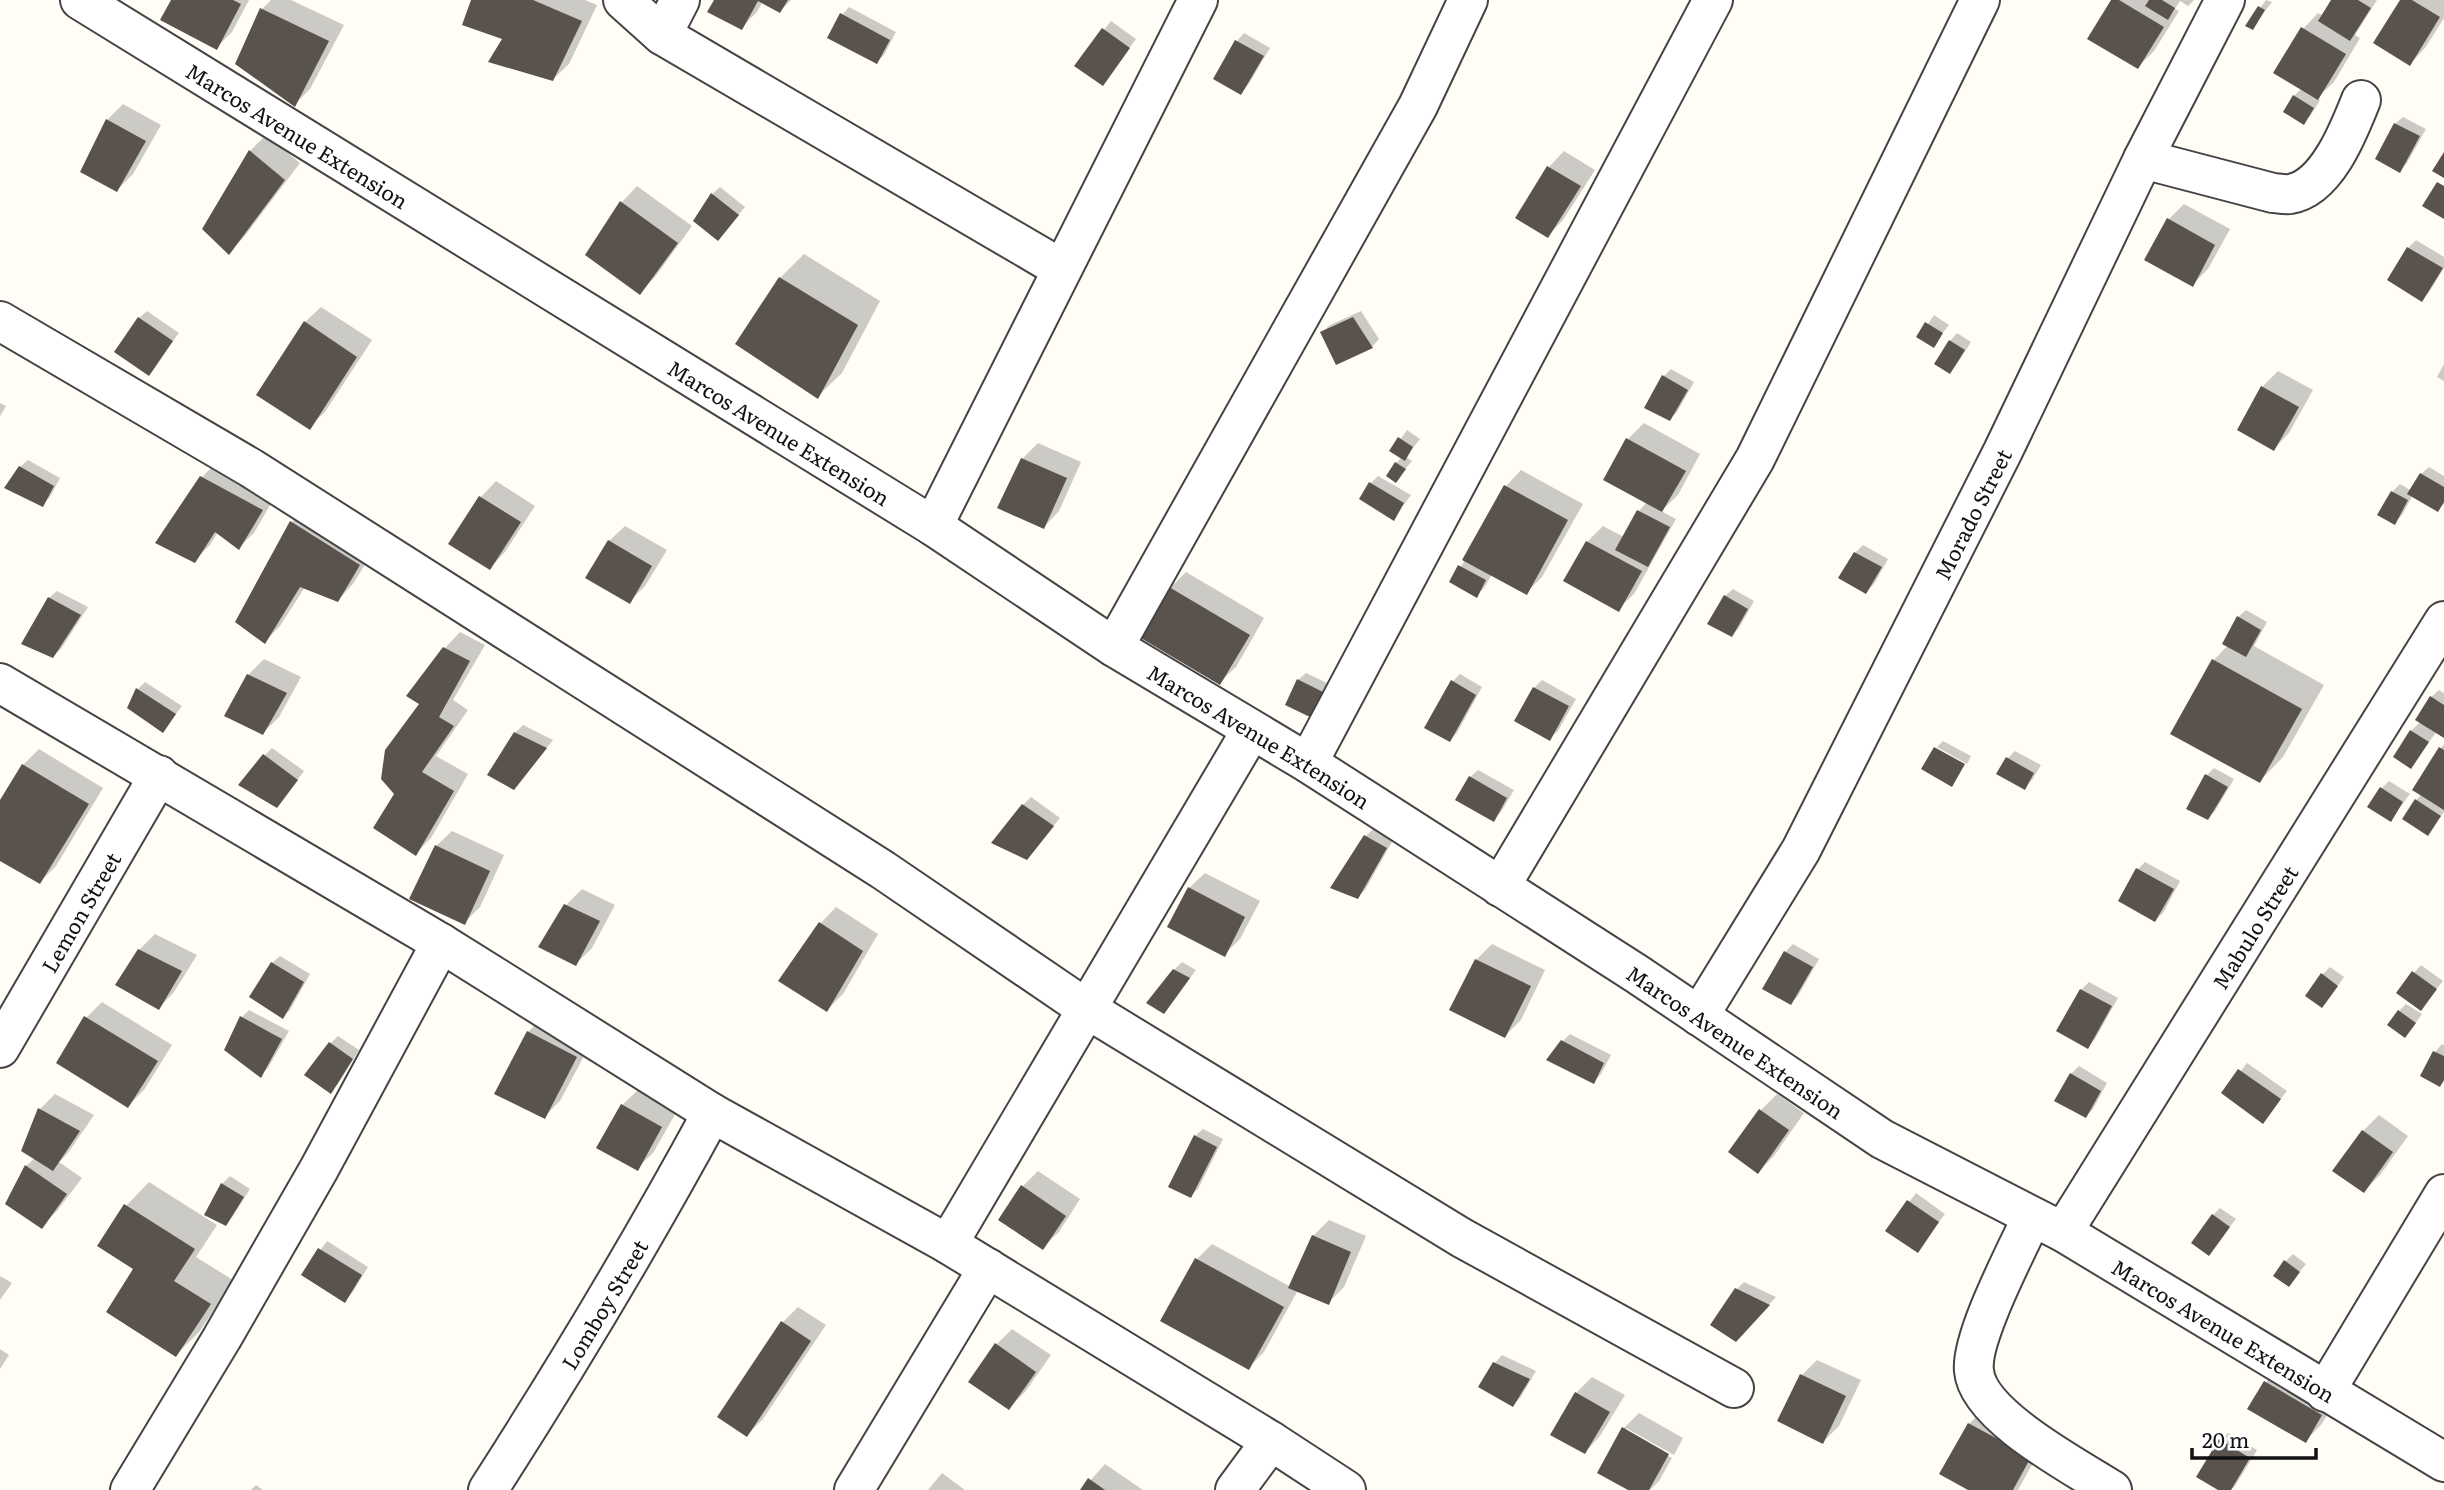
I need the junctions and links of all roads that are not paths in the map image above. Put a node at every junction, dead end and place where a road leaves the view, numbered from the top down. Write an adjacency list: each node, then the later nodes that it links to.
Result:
1 (623, 0): 9 (street)
2 (681, 0): 9 (street)
3 (1198, 0): 12 (street)
4 (1468, 0): 16 (street)
5 (1713, 0): 19 (street)
6 (1980, 0): 21 (street)
7 (2225, 0): 11 (street, Morado Street)
8 (85, 1): 14 (street, Marcos Avenue Extension)
9 (662, 35): 12 (street)
10 (2361, 100): 11 (street)
11 (2143, 159): 24 (street, Morado Street)
12 (1062, 269): 14 (street)
13 (0, 321): 23 (street)
14 (933, 526): 16 (street, Marcos Avenue Extension)
15 (2444, 621): 28 (street, Mabulo Street)
16 (1114, 648): 18 (street, Marcos Avenue Extension)
17 (0, 683): 20 (street)
18 (1251, 731): 19 (street, Marcos Avenue Extension); 23 (street)
19 (1308, 763): 21 (street, Marcos Avenue Extension)
20 (159, 775): 22 (street); 25 (street, Lemon Street)
21 (1500, 887): 24 (street, Marcos Avenue Extension)
22 (441, 943): 26 (street); 35 (street)
23 (1087, 1009): 29 (street); 31 (street)
24 (1699, 1017): 28 (street, Marcos Avenue Extension)
25 (0, 1048)
26 (712, 1113): 29 (street); 36 (street, Lomboy Street)
27 (2438, 1217): 32 (street)
28 (2048, 1224): 32 (street, Marcos Avenue Extension); 40 (street, Mabulo Street)
29 (948, 1244): 30 (street)
30 (988, 1268): 33 (street); 37 (street)
31 (1734, 1388)
32 (2325, 1392): 34 (street, Marcos Avenue Extension)
33 (1271, 1441): 38 (street); 39 (street)
34 (2444, 1462)
35 (130, 1490)
36 (488, 1490)
37 (854, 1490)
38 (1236, 1490)
39 (1346, 1490)
40 (2112, 1490)

